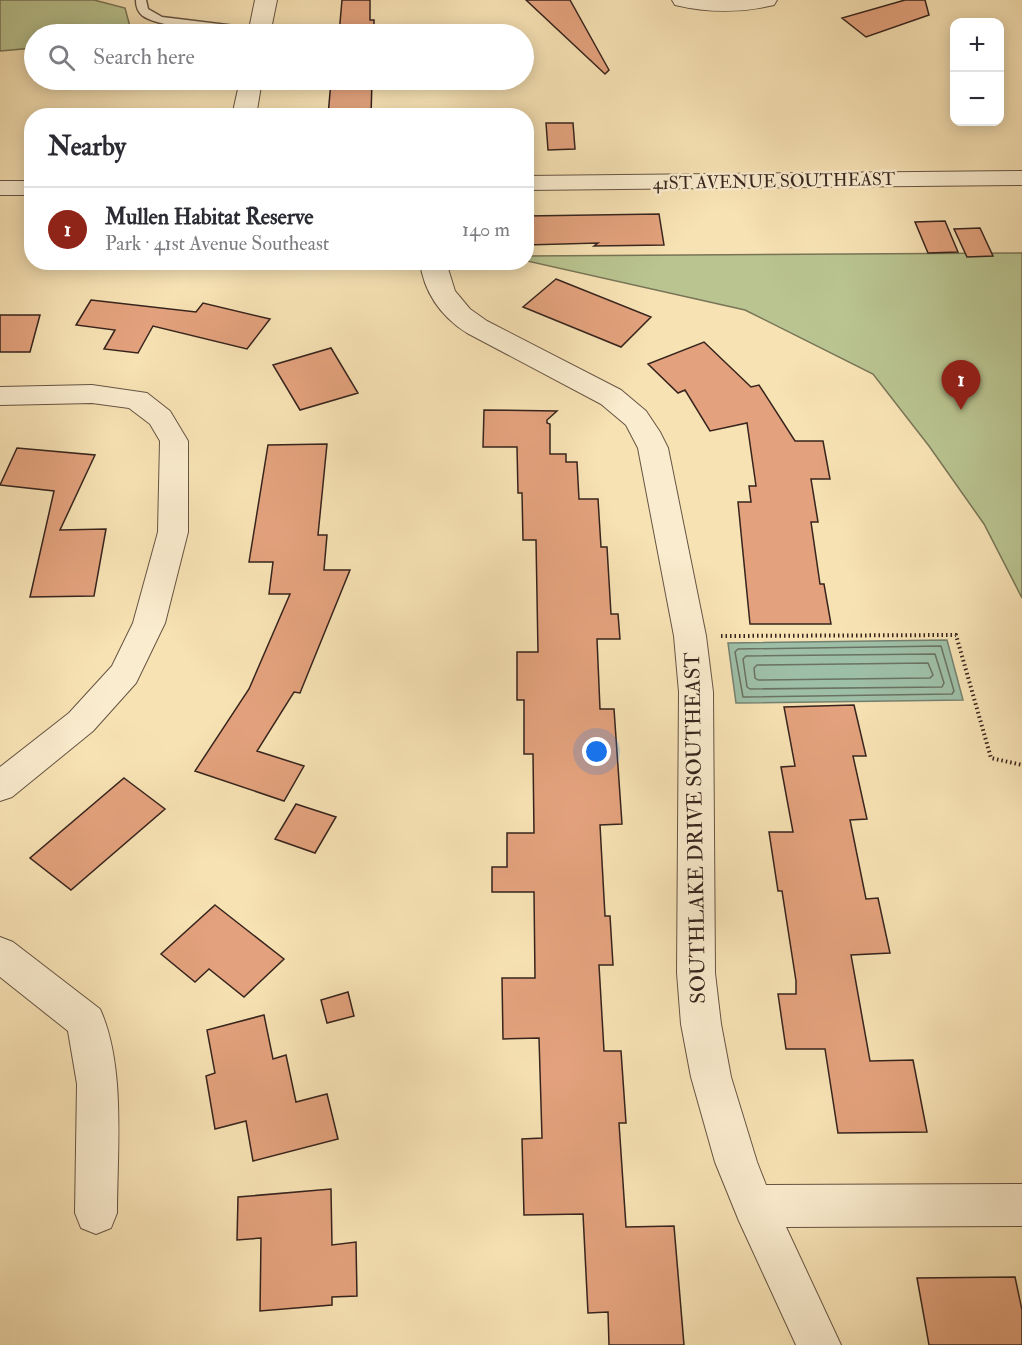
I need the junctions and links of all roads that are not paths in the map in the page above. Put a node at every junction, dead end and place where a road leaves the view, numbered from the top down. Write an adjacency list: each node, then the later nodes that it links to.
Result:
1 (141, 0): 5 (lane)
2 (266, 0): 6 (street)
3 (683, 0): 4 (street)
4 (766, 0)
5 (191, 24)
6 (262, 24)
7 (249, 90): 8 (street)
8 (246, 108)
9 (1022, 178): 10 (street, 41ST AVENUE SOUTHEAST)
10 (534, 183)
11 (0, 188): 12 (street)
12 (24, 188)
13 (435, 270): 18 (street, SOUTHLAKE DRIVE SOUTHEAST)
14 (0, 396): 15 (street)
15 (0, 787)
16 (0, 954): 19 (street)
17 (1022, 1205): 18 (street)
18 (754, 1206): 20 (street, SOUTHLAKE DRIVE SOUTHEAST)
19 (96, 1213)
20 (819, 1345)

